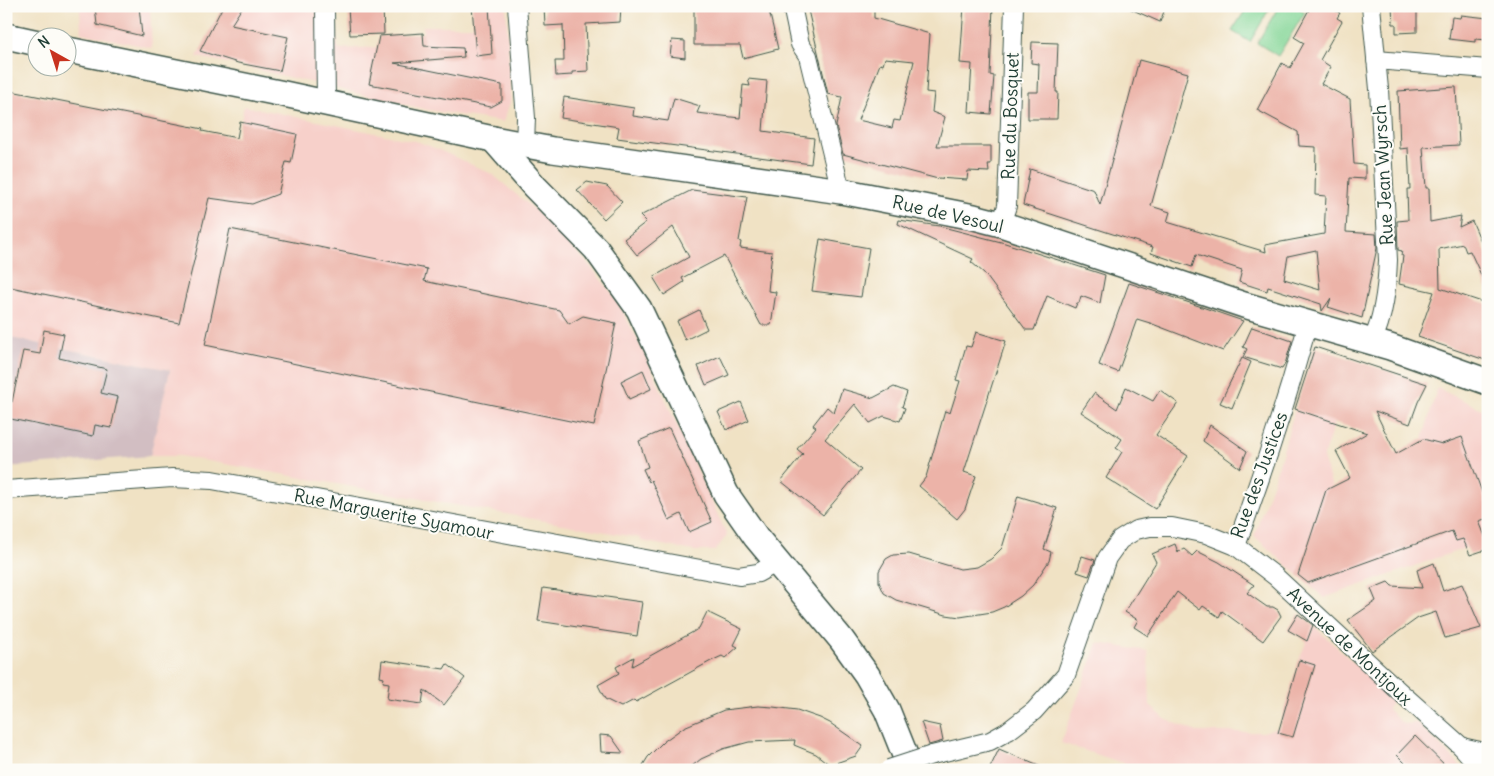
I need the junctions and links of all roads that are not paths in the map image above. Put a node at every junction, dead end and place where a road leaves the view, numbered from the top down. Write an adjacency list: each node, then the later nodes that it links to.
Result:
1 (324, 6): 11 (street)
2 (517, 6): 13 (street)
3 (792, 6): 14 (street)
4 (1014, 6): 15 (street, Rue du Bosquet)
5 (1371, 6): 9 (street, Rue Jean Wyrsch)
6 (6, 36): 7 (main road)
7 (28, 41)
8 (78, 52): 11 (main road, Rue de Vesoul)
9 (1376, 60): 10 (street); 17 (street, Rue Jean Wyrsch)
10 (1488, 69)
11 (326, 103): 12 (main road, Rue de Vesoul)
12 (493, 139): 13 (main road, Rue de Vesoul); 22 (main road)
13 (525, 145): 14 (main road, Rue de Vesoul)
14 (841, 191): 15 (main road, Rue de Vesoul)
15 (1002, 224): 16 (main road, Rue de Vesoul)
16 (1308, 324): 17 (main road, Rue de Vesoul); 21 (street, Rue des Justices)
17 (1381, 345): 18 (main road, Rue de Vesoul); 19 (main road, Rue de Vesoul)
18 (1488, 382)
19 (1488, 400)
20 (6, 490): 22 (street, Rue Marguerite Syamour)
21 (1236, 546): 23 (street, Avenue de Montjoux); 25 (street, Rue des Justices, bridge)
22 (776, 563): 26 (main road)
23 (1462, 747): 24 (street); 27 (street, Avenue de Montjoux)
24 (1488, 751)
25 (888, 769)
26 (911, 770)
27 (1482, 770)

